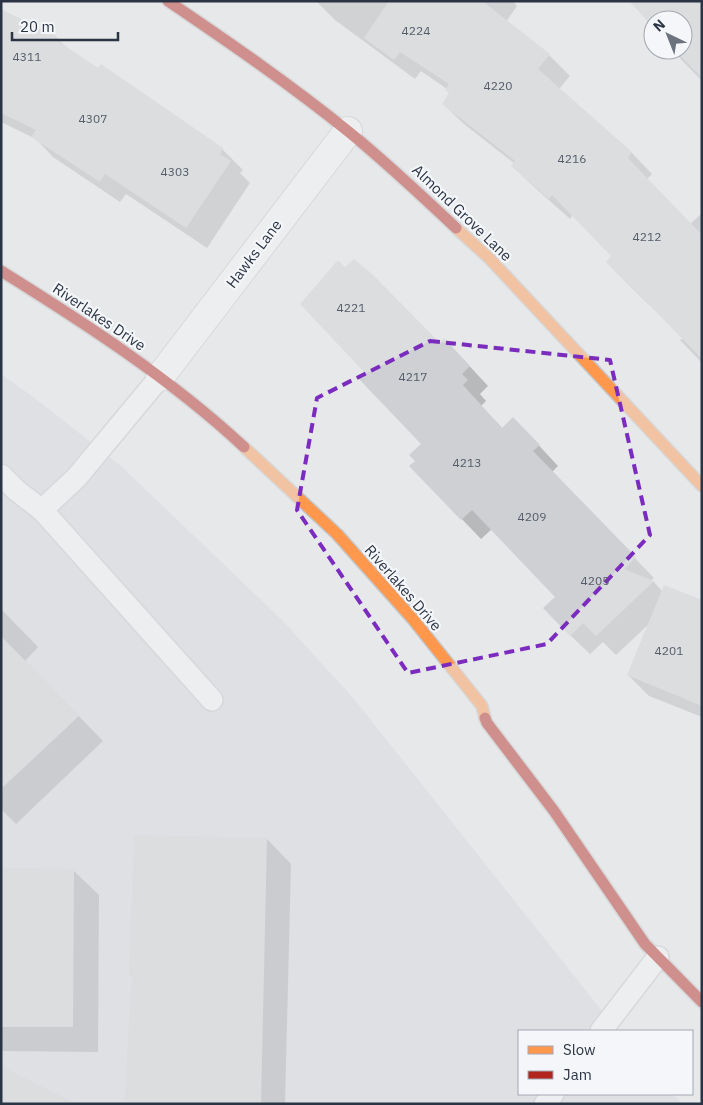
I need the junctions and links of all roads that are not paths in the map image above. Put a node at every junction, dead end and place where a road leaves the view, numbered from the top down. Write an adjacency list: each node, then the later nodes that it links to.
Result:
1 (168, 1): 2 (main road, Almond Grove Lane)
2 (348, 131): 4 (street, Hawks Lane); 6 (main road, Almond Grove Lane)
3 (1, 271): 4 (main road, Riverlakes Drive)
4 (160, 377): 7 (lane); 9 (main road, Riverlakes Drive)
5 (1, 475): 7 (lane)
6 (702, 486)
7 (42, 510): 8 (lane)
8 (212, 700)
9 (658, 957): 10 (main road, Riverlakes Drive); 11 (lane)
10 (702, 1002)
11 (602, 1030)

